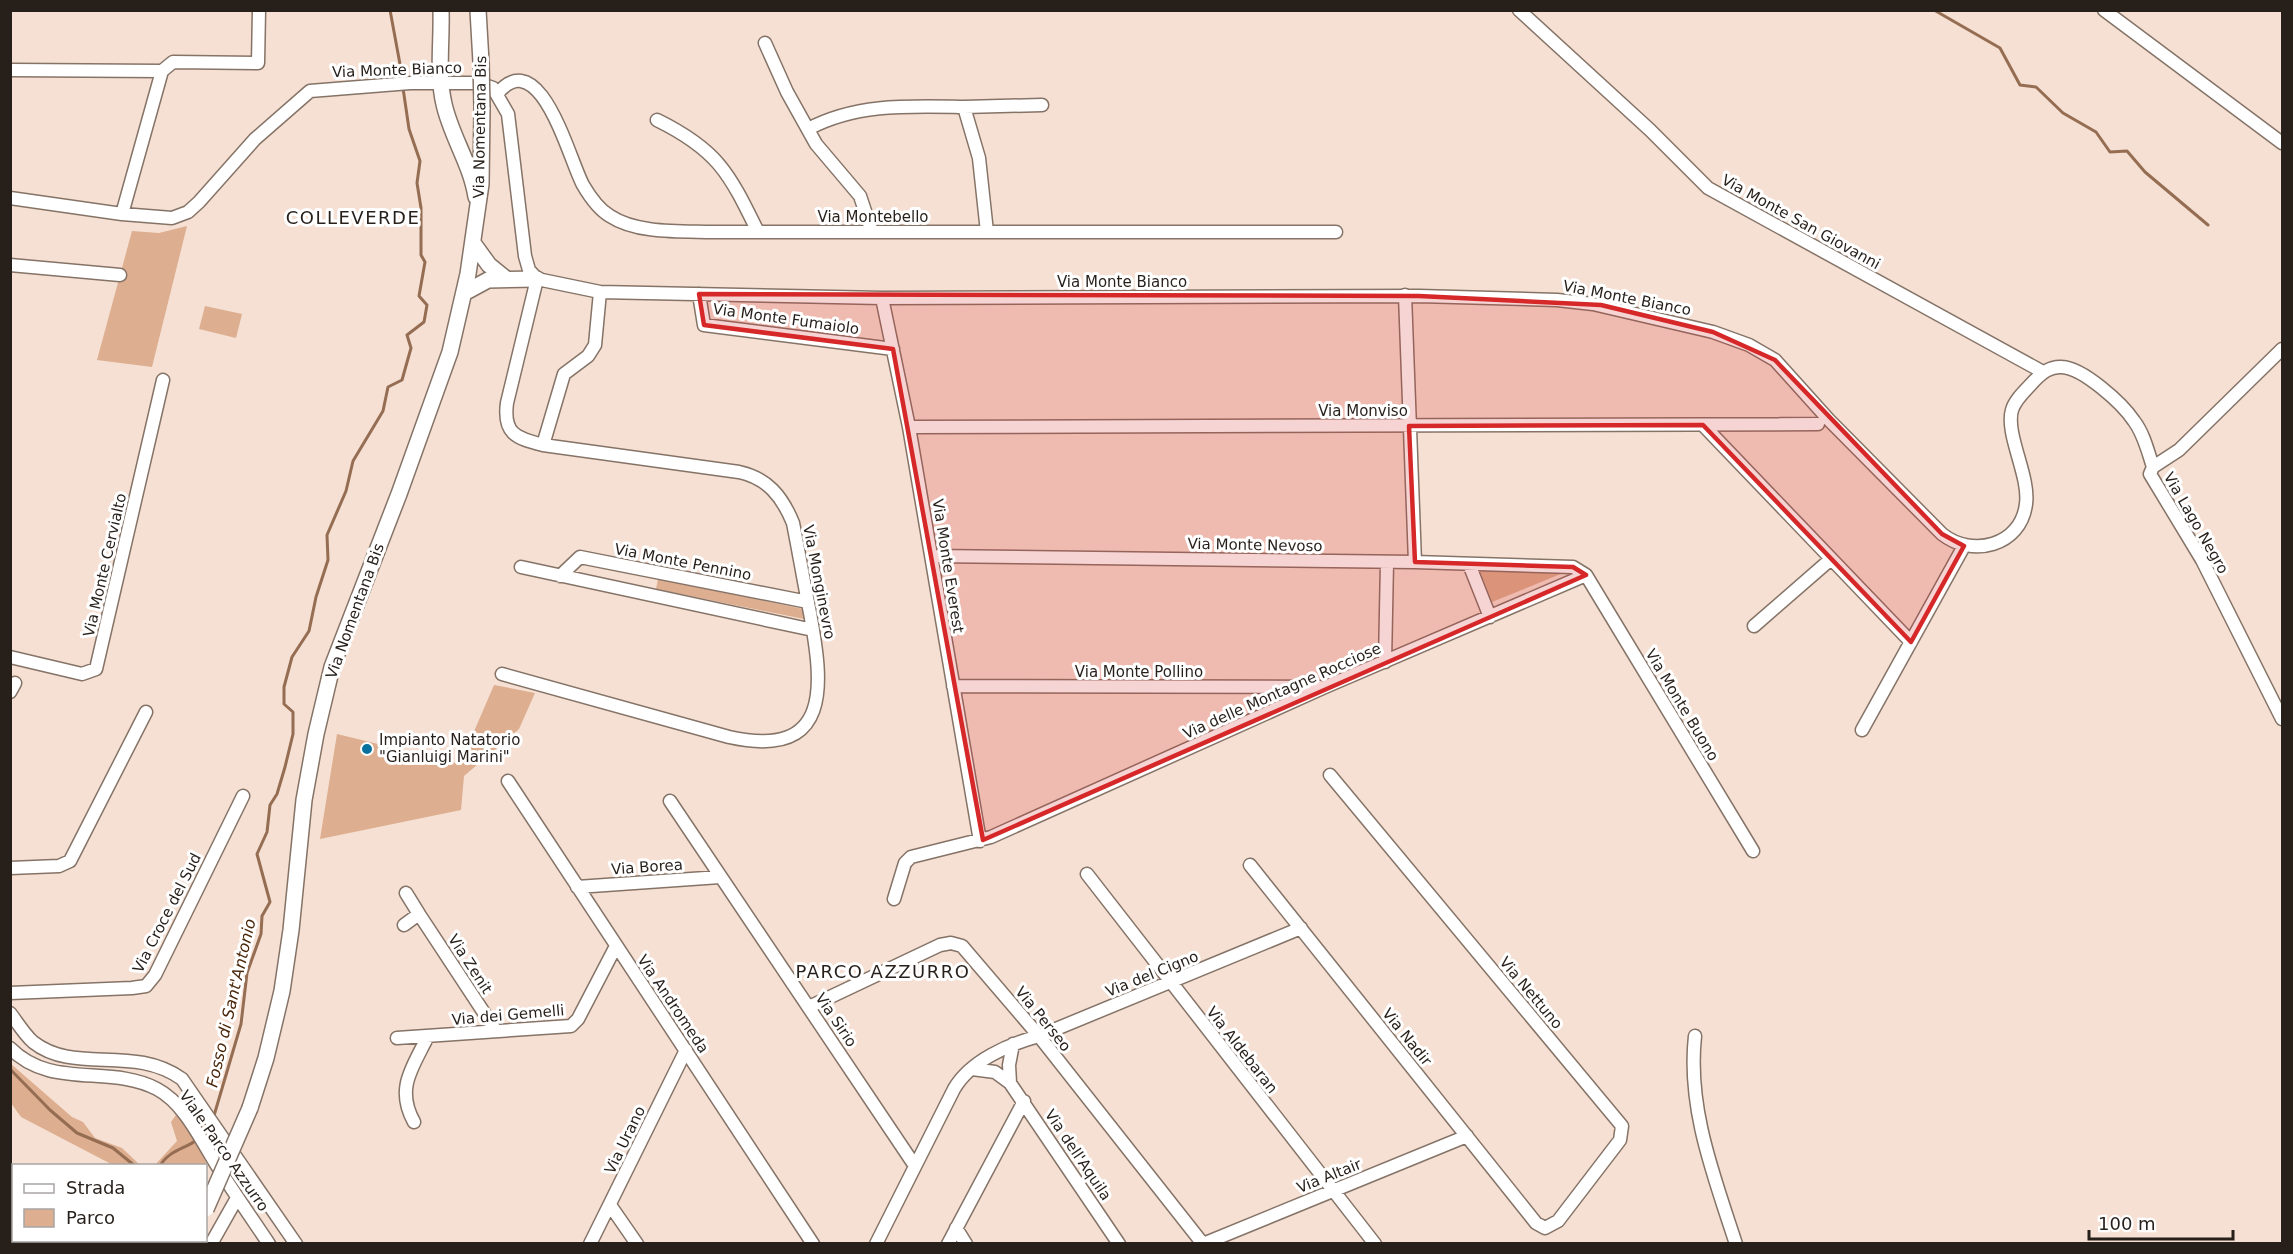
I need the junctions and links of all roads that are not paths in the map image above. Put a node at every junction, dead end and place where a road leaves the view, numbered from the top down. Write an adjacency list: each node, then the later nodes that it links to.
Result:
1 (259, 10): 8 (street)
2 (441, 10): 9 (main road)
3 (478, 10): 17 (main road, Via Nomentana Bis, bridge)
4 (1519, 10): 35 (street, Via Monte San Giovanni)
5 (2104, 10): 15 (street)
6 (765, 43): 14 (street)
7 (10, 70): 8 (street)
8 (162, 70): 18 (street)
9 (441, 82): 10 (street, Via Monte Bianco); 17 (main road); 18 (street, Via Monte Bianco)
10 (496, 94): 19 (street, Via Montebello); 27 (street)
11 (1042, 105): 12 (street)
12 (964, 107): 14 (street); 21 (street)
13 (657, 120): 19 (street)
14 (808, 129): 20 (street)
15 (2283, 143)
16 (10, 198): 18 (street, Via Monte Bianco)
17 (478, 209): 23 (main road, Via Nomentana Bis)
18 (122, 214)
19 (758, 232): 20 (street, Via Montebello)
20 (872, 232): 21 (street, Via Montebello)
21 (987, 232): 22 (street, Via Montebello)
22 (1336, 232)
23 (473, 243): 26 (main road); 29 (main road, Via Nomentana Bis)
24 (10, 265): 25 (street)
25 (120, 275)
26 (505, 278): 27 (main road); 29 (main road)
27 (537, 279): 28 (street, Via Monte Bianco); 41 (street, Via Monginevro)
28 (600, 292): 30 (street, Via Monte Bianco); 41 (street)
29 (464, 293): 103 (main road, Via Nomentana Bis, bridge)
30 (699, 294): 32 (street, Via Monte Bianco); 33 (street, Via Monte Fumaiolo)
31 (1405, 295): 32 (street, Via Monte Bianco); 39 (street); 43 (street, Via Monte Bianco)
32 (882, 298): 33 (street, Via Monte Everest)
33 (892, 349): 40 (street, Via Monte Everest)
34 (2283, 349): 42 (street, Via Lago Negro)
35 (2043, 372): 42 (street); 43 (street)
36 (163, 380): 57 (street, Via Monte Cervialto)
37 (1818, 424): 38 (street, Via Monviso)
38 (1703, 425): 39 (street, Via Monviso); 45 (street)
39 (1409, 426): 40 (street, Via Monviso); 47 (street)
40 (909, 427): 44 (street, Via Monte Everest)
41 (543, 445): 52 (street, Via Monginevro)
42 (2153, 467): 63 (street, Via Lago Negro)
43 (1964, 546): 56 (street)
44 (932, 556): 46 (street, Via Monte Nevoso); 60 (street, Via Monte Everest)
45 (1831, 559): 54 (street); 56 (street)
46 (1387, 561): 47 (street, Via Monte Nevoso); 58 (street)
47 (1415, 562): 48 (street, Via Monte Nevoso)
48 (1469, 564): 50 (street, Via Monte Nevoso); 53 (street)
49 (521, 567): 51 (street)
50 (1582, 572): 53 (street, Via delle Montagne Rocciose); 70 (street, Via Monte Buono)
51 (560, 576): 52 (street, Via Monte Pennino); 55 (street)
52 (808, 602): 55 (street, Via Monginevro)
53 (1490, 617): 58 (street, Via delle Montagne Rocciose)
54 (1754, 626)
55 (813, 630): 59 (street, Via Monginevro)
56 (1911, 642): 64 (street)
57 (10, 657)
58 (1385, 662): 61 (street, Via delle Montagne Rocciose)
59 (502, 675)
60 (953, 686): 61 (street, Via Monte Pollino); 69 (street, Via Monte Everest)
61 (1325, 687): 69 (street, Via delle Montagne Rocciose)
62 (146, 712): 72 (street)
63 (2283, 719)
64 (1862, 730)
65 (1330, 775): 104 (street, Via Nettuno)
66 (508, 781): 75 (street, Via Andromeda)
67 (243, 796): 83 (street, Via Croce del Sud)
68 (670, 801): 74 (street, Via Sirio)
69 (980, 841): 77 (street, Via delle Montagne Rocciose)
70 (1753, 851)
71 (1250, 865): 80 (street, Via Nadir)
72 (10, 868)
73 (1087, 874): 82 (street, Via Aldebaran)
74 (720, 877): 75 (street, Via Borea); 84 (street, Via Sirio)
75 (577, 887): 81 (street, Via Andromeda)
76 (406, 893): 78 (street, Via Zenit)
77 (894, 899)
78 (419, 914): 79 (street); 86 (street, Via Zenit)
79 (404, 925)
80 (1301, 928): 82 (street, Via del Cigno); 98 (street, Via Nadir)
81 (616, 946): 86 (street, Via dei Gemelli); 93 (street, Via Andromeda)
82 (1170, 983): 88 (street, Via del Cigno); 100 (street, Via Aldebaran)
83 (10, 993)
84 (809, 1007): 88 (street, Via Perseo); 99 (street, Via Sirio)
85 (10, 1013): 109 (street, Viale Parco Azzurro)
86 (496, 1031): 87 (street, Via dei Gemelli)
87 (428, 1036): 90 (street, Via dei Gemelli); 97 (street)
88 (1039, 1036): 91 (street, Via del Cigno); 116 (street, Via Perseo)
89 (1695, 1036): 118 (street)
90 (397, 1038)
91 (1013, 1044): 94 (street, Via del Cigno); 95 (street)
92 (10, 1048): 101 (street, Viale Parco Azzurro)
93 (686, 1050): 102 (street, Via Urano); 112 (street, Via Andromeda)
94 (972, 1069): 95 (street); 99 (street, Via del Cigno)
95 (1010, 1083): 96 (street, Via dell'Aquila)
96 (1024, 1101): 105 (street); 106 (street, Via dell'Aquila)
97 (414, 1122)
98 (1467, 1136): 100 (street, Via Altair); 104 (street, Via Nadir)
99 (915, 1166): 113 (street, Via del Cigno)
100 (1333, 1190): 116 (street, Via Altair); 117 (street, Via Aldebaran)
101 (237, 1197): 107 (street); 108 (street, Viale Parco Azzurro)
102 (610, 1205): 110 (street, Via Urano); 111 (street)
103 (207, 1207)
104 (1540, 1227)
105 (956, 1228): 114 (street); 115 (street)
106 (1117, 1242)
107 (211, 1244)
108 (269, 1244)
109 (296, 1244)
110 (590, 1244)
111 (637, 1244)
112 (813, 1244)
113 (876, 1244)
114 (948, 1244)
115 (966, 1244)
116 (1203, 1244)
117 (1375, 1244)
118 (1736, 1244)

